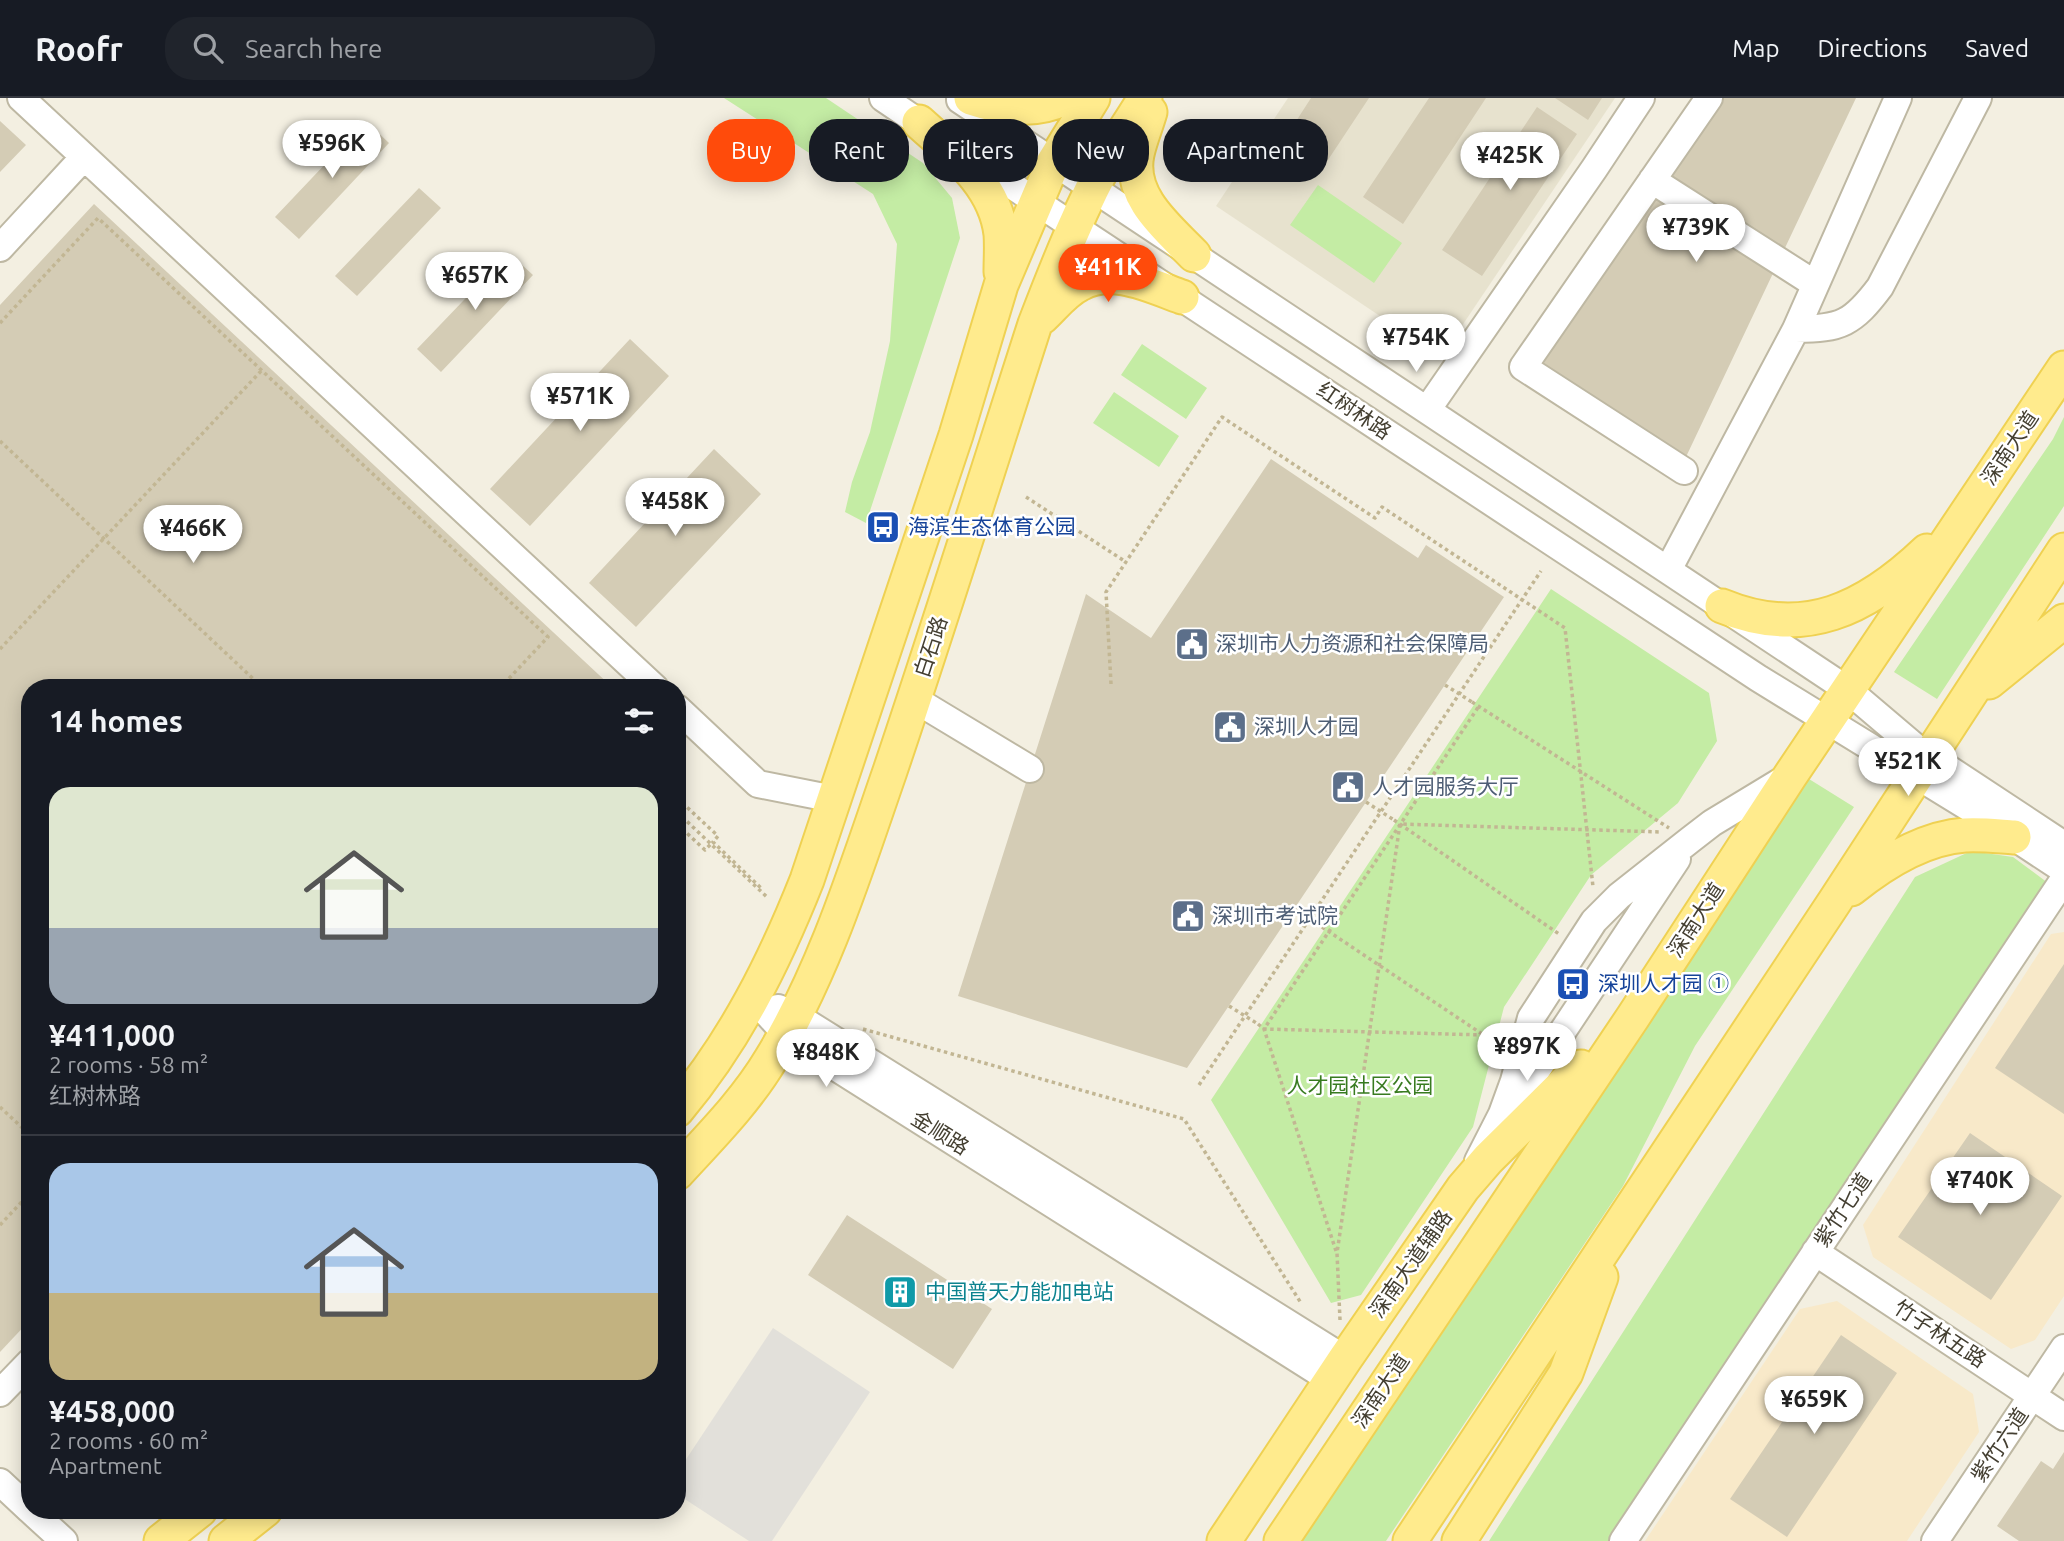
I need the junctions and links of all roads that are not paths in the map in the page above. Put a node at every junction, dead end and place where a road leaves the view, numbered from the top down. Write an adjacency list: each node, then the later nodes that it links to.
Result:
1 (21, 98): 15 (street)
2 (883, 98): 14 (street, 红树林路)
3 (957, 98): 16 (street, 红树林路)
4 (971, 98): 5 (main road)
5 (1064, 98)
6 (1093, 98): 13 (main road, 白石路)
7 (1145, 98): 20 (main road, 白石路)
8 (1155, 98): 24 (main road)
9 (1641, 98): 31 (street)
10 (1709, 98): 18 (street)
11 (1898, 98): 25 (street)
12 (1978, 98): 29 (street)
13 (1080, 119)
14 (919, 122): 21 (street, 红树林路); 26 (main road)
15 (85, 157): 23 (street); 38 (street)
16 (1052, 162)
17 (1052, 165): 21 (main road, 白石路)
18 (1652, 180): 25 (street); 32 (street)
19 (1082, 182): 20 (street, 红树林路)
20 (1093, 189): 22 (main road, 白石路); 24 (street, 红树林路)
21 (1035, 201): 22 (street, 红树林路); 26 (main road, 白石路)
22 (1075, 227): 27 (street, 红树林路); 28 (main road, 白石路)
23 (0, 248)
24 (1194, 255): 31 (street, 红树林路)
25 (1815, 284): 29 (street)
26 (1001, 285): 47 (main road, 白石路)
27 (1182, 297): 28 (main road); 43 (street, 红树林路)
28 (1035, 324): 40 (main road, 白石路)
29 (1796, 329): 35 (street)
30 (2064, 368): 33 (main road, 深南大道)
31 (1427, 410): 35 (street, 红树林路)
32 (1684, 471)
33 (1986, 483): 36 (main road); 39 (main road, 深南大道)
34 (2064, 550): 41 (main road)
35 (1668, 570): 36 (street, 红树林路)
36 (1722, 606): 39 (street, 红树林路)
37 (2064, 621): 41 (main road)
38 (645, 679)
39 (1848, 690): 43 (main road, 深南大道); 44 (street, 红树林路)
40 (914, 699): 45 (street); 56 (main road, 白石路)
41 (1962, 704): 44 (main road)
42 (686, 716): 47 (street)
43 (1827, 720): 44 (street, 红树林路); 46 (main road, 深南大道)
44 (1923, 766): 49 (street); 50 (street); 53 (main road)
45 (1030, 769)
46 (1790, 776): 48 (street); 55 (main road, 深南大道)
47 (834, 799): 54 (main road, 白石路)
48 (1679, 834): 58 (street); 58 (street)
49 (2014, 837): 51 (street); 53 (main road)
50 (2064, 845)
51 (2064, 870)
52 (2064, 879): 62 (street, 紫竹七道)
53 (1835, 901): 61 (main road)
54 (754, 998): 56 (street, 金顺路); 57 (main road, 白石路)
55 (1633, 1017): 60 (main road, 深南大道辅路); 78 (main road, 深南大道)
56 (791, 1025): 59 (main road, 白石路); 64 (street, 金顺路)
57 (686, 1099)
58 (1489, 1141): 60 (street)
59 (686, 1163)
60 (1463, 1188): 64 (main road, 深南大道辅路)
61 (1620, 1226): 79 (main road); 80 (main road)
62 (1815, 1252): 67 (street, 竹子林五路); 81 (street, 紫竹七道)
63 (2064, 1348): 67 (street, 紫竹六道)
64 (1338, 1370): 77 (main road, 深南大道辅路)
65 (21, 1371): 66 (street)
66 (0, 1393)
67 (2033, 1395): 68 (street, 竹子林五路); 82 (street, 紫竹六道)
68 (2064, 1417)
69 (0, 1482): 70 (street)
70 (21, 1502)
71 (40, 1519): 74 (street)
72 (189, 1519): 75 (main road)
73 (254, 1519): 76 (main road)
74 (64, 1541)
75 (161, 1541)
76 (226, 1541)
77 (1224, 1541)
78 (1280, 1541)
79 (1410, 1541)
80 (1459, 1541)
81 (1623, 1541)
82 (1935, 1541)

